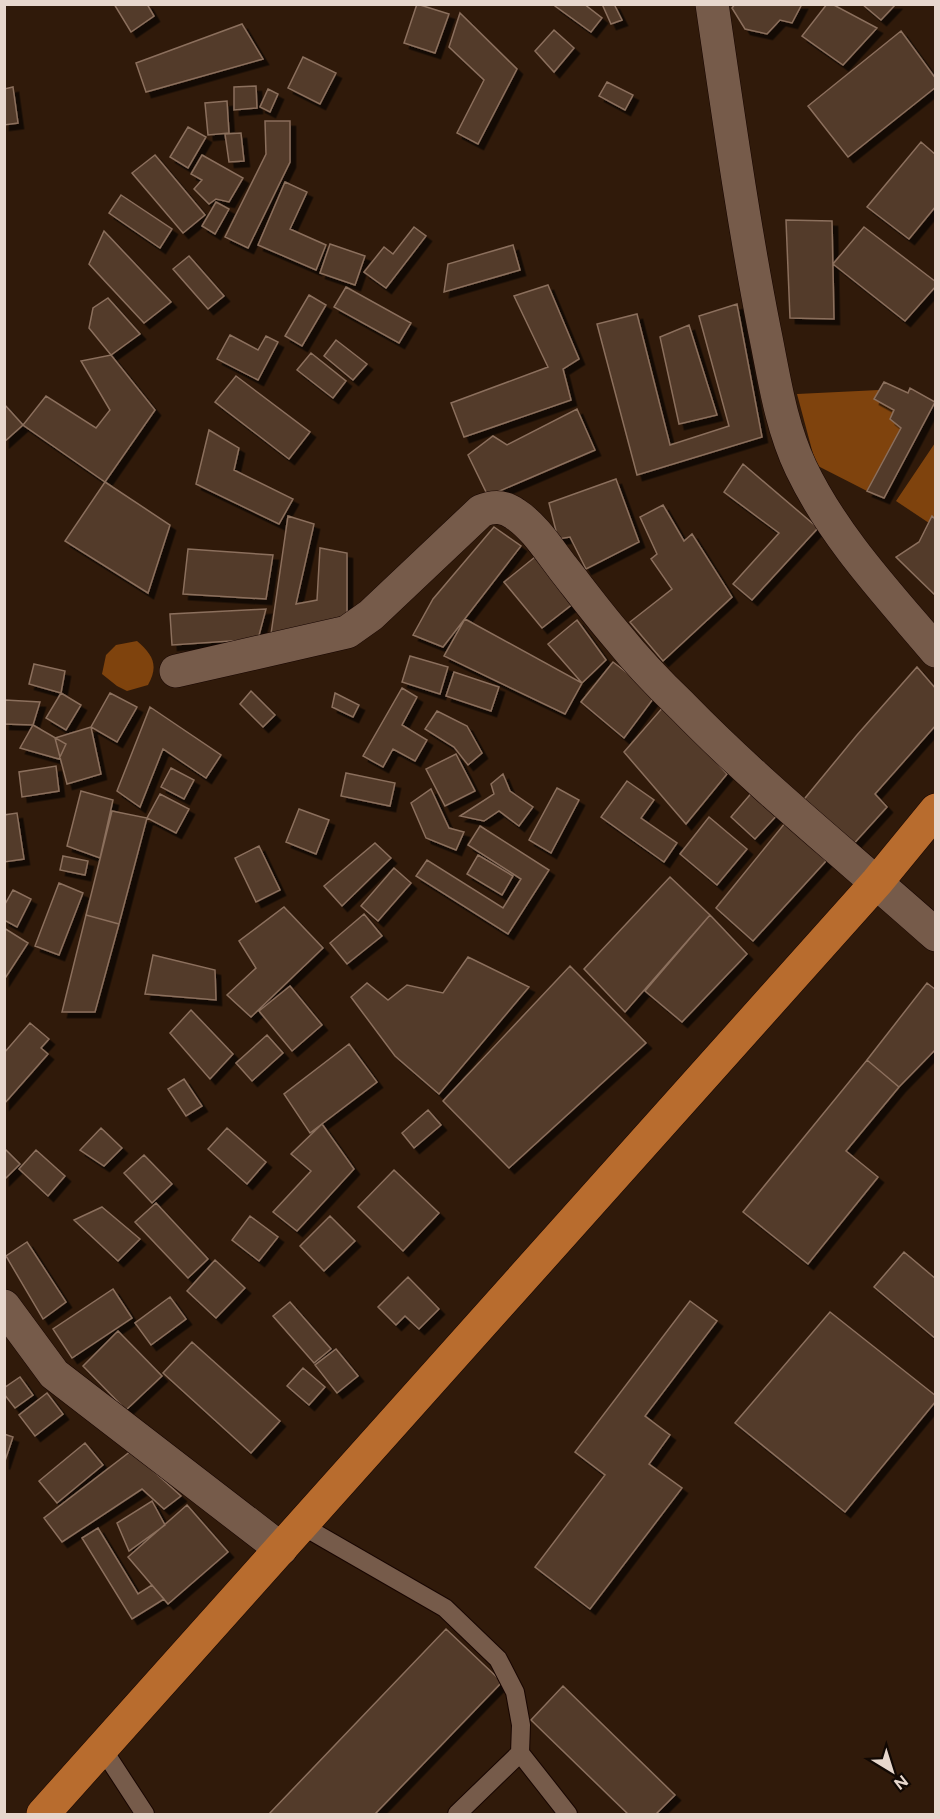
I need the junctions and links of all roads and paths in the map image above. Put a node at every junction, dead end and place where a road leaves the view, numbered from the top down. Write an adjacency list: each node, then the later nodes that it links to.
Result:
1 (712, 4): 2 (street)
2 (936, 651)
3 (176, 671): 5 (street)
4 (936, 810): 5 (highway)
5 (877, 882): 6 (street); 8 (highway)
6 (936, 935)
7 (4, 1306): 8 (street)
8 (291, 1537): 9 (highway); 10 (lane)
9 (102, 1748): 11 (highway); 12 (lane)
10 (520, 1753): 13 (lane); 14 (lane)
11 (43, 1815)
12 (145, 1815)
13 (458, 1815)
14 (568, 1815)

